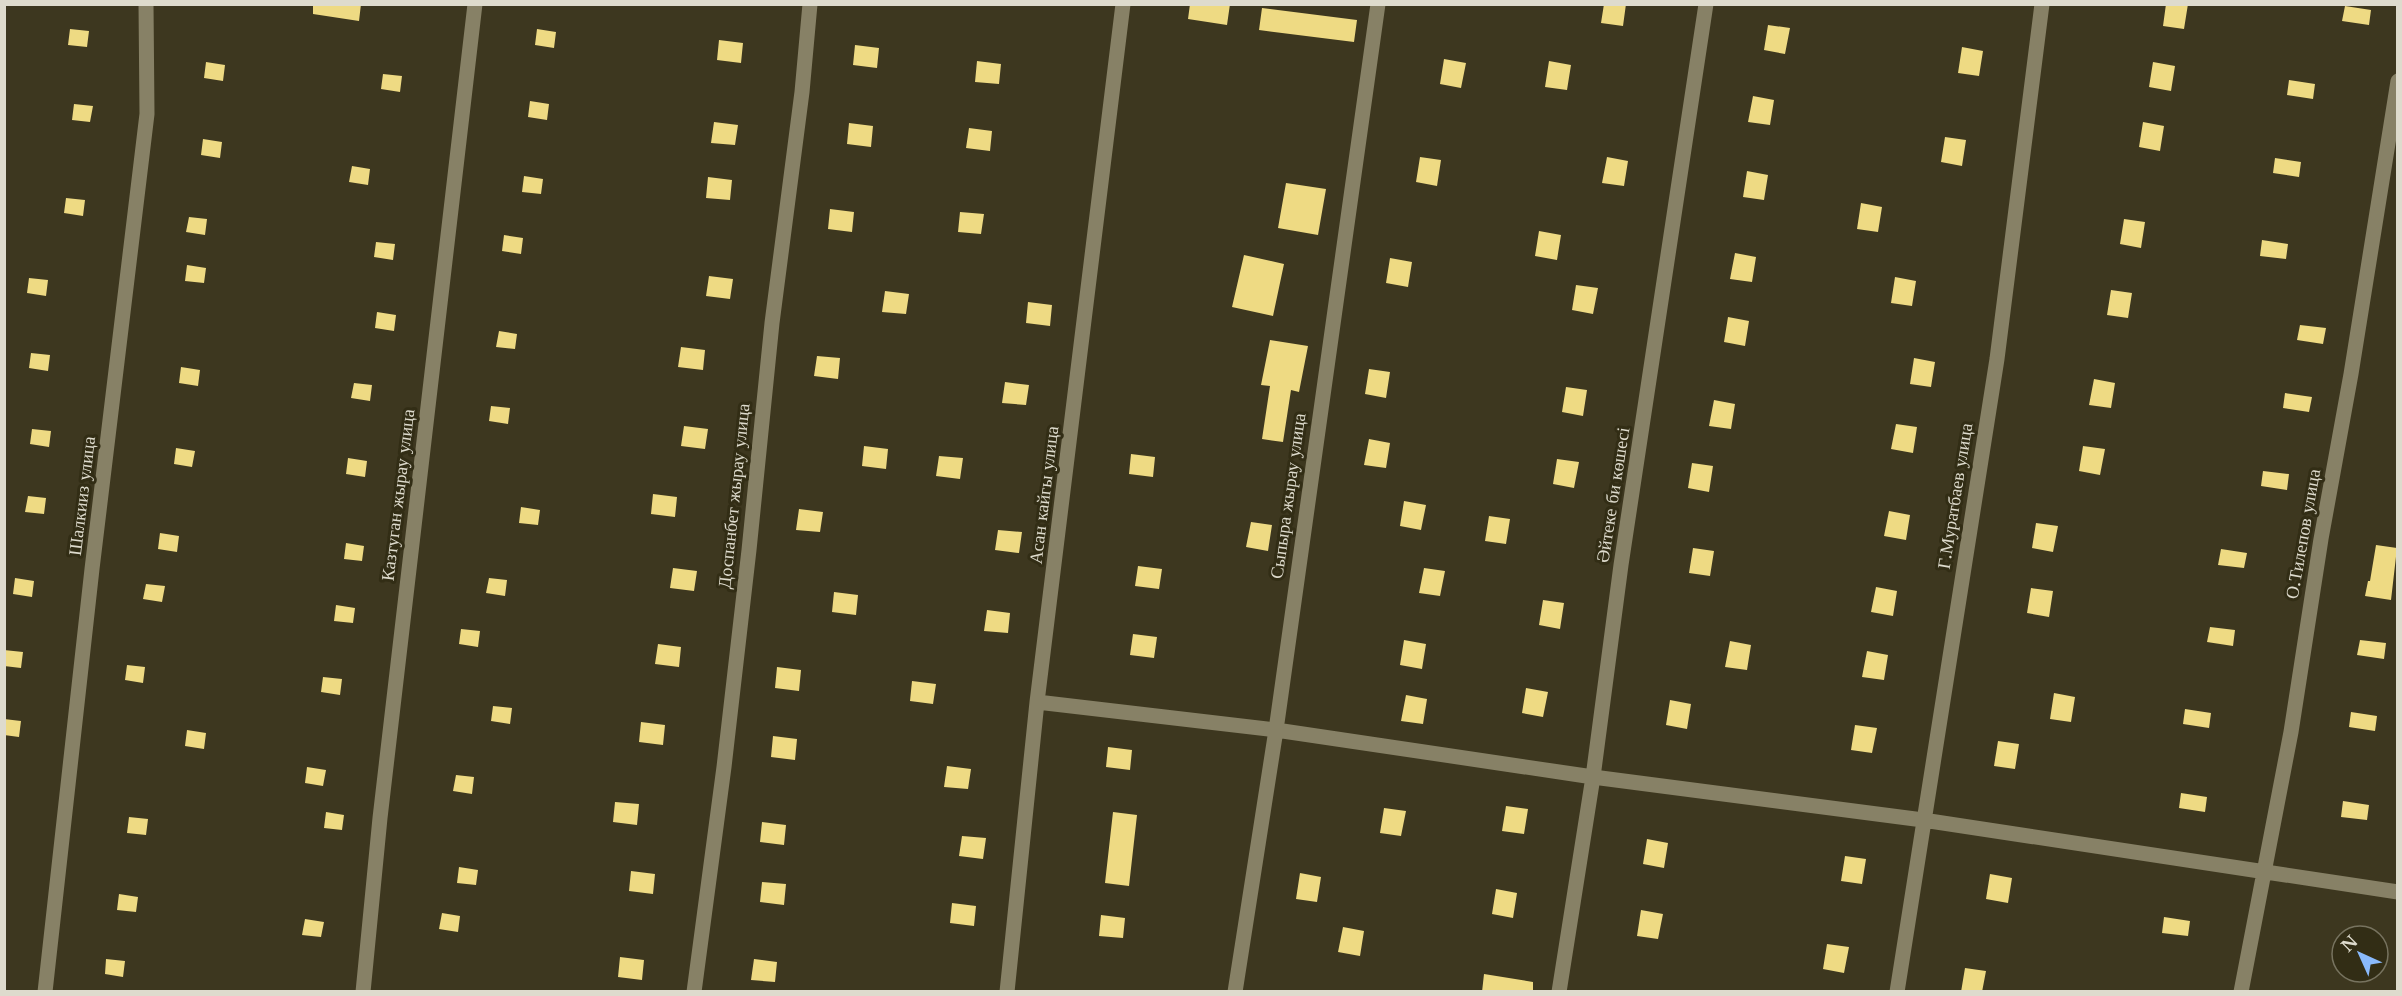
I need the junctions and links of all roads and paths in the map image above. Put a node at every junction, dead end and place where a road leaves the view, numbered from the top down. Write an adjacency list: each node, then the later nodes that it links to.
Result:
1 (146, 4): 15 (street, Шалкииз улица)
2 (475, 4): 16 (street, Казтуган жырау улица)
3 (810, 4): 17 (street, Доспанбет жырау улица)
4 (1123, 4): 9 (street, Асан кайгы улица)
5 (1378, 4): 10 (street, Сыпыра жырау улица)
6 (1706, 4): 11 (street, Әйтеке би көшесі)
7 (2042, 4): 12 (street, Г.Муратбаев улица)
8 (2397, 81): 13 (street, О.Тилепов улица)
9 (1037, 702): 10 (street); 18 (street, Асан кайгы улица)
10 (1276, 730): 11 (street); 19 (street, Сыпыра жырау улица)
11 (1593, 777): 12 (street); 20 (street, Әйтеке би көшесі)
12 (1923, 820): 13 (street); 21 (street, Г.Муратбаев улица)
13 (2264, 870): 14 (street); 22 (street, О.Тилепов улица)
14 (2397, 892)
15 (45, 992)
16 (363, 992)
17 (694, 992)
18 (1007, 992)
19 (1235, 992)
20 (1559, 992)
21 (1897, 992)
22 (2241, 992)

